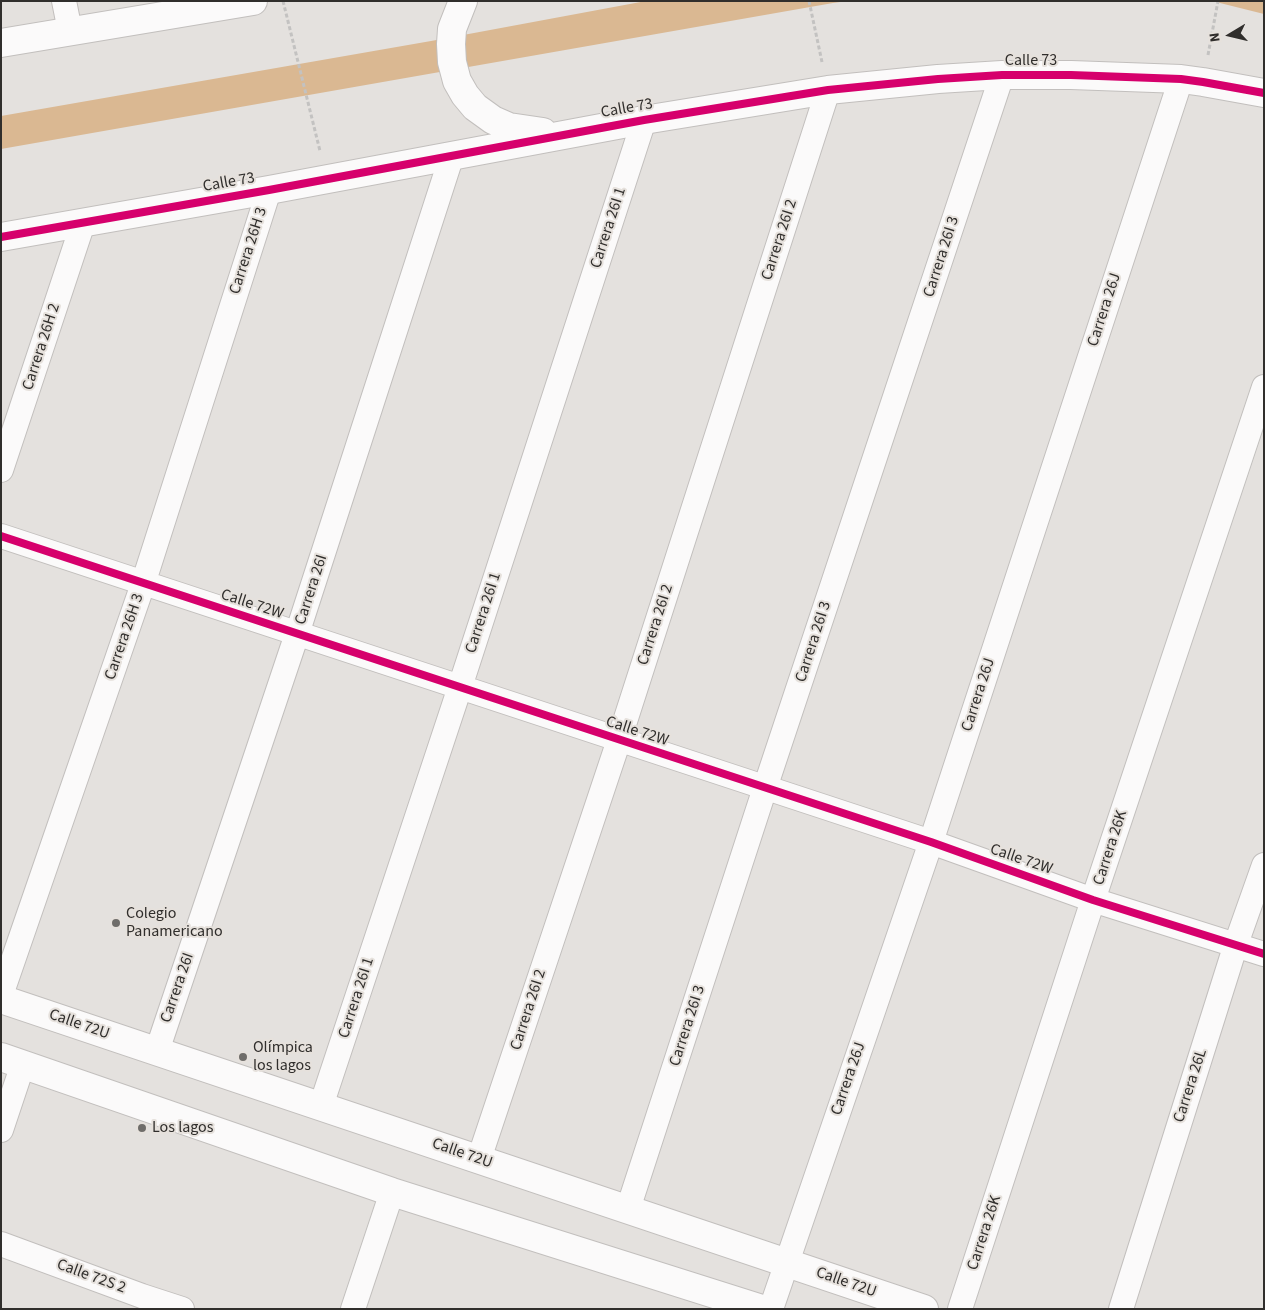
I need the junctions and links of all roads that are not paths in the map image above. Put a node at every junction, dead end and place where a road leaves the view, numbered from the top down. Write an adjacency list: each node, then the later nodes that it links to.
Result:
1 (64, 1): 4 (street)
2 (463, 1): 11 (street)
3 (240, 2): 4 (street)
4 (70, 31): 5 (street)
5 (1, 43)
6 (1002, 75): 7 (street, Calle 73); 8 (street, Calle 73); 23 (street, Carrera 26I 3)
7 (1181, 79): 9 (street, Calle 73); 24 (street, Carrera 26J)
8 (828, 90): 10 (street, Calle 73); 22 (street, Carrera 26I 2)
9 (1264, 93)
10 (644, 120): 11 (street, Calle 73); 21 (street, Carrera 26I 1)
11 (566, 135): 12 (street, Calle 73)
12 (452, 155): 13 (street, Calle 73); 20 (street, Carrera 26I)
13 (269, 190): 14 (street, Calle 73); 19 (street, Carrera 26H 3)
14 (82, 223): 15 (street, Calle 73); 17 (street, Carrera 26H 2)
15 (1, 237)
16 (1264, 387): 26 (street, Carrera 26K)
17 (1, 470)
18 (1, 536): 19 (street, Calle 72W)
19 (143, 584): 20 (street, Calle 72W); 29 (street, Carrera 26H 3)
20 (298, 634): 21 (street, Calle 72W); 30 (street, Carrera 26I)
21 (460, 687): 22 (street, Calle 72W); 32 (street, Carrera 26I 1)
22 (619, 740): 23 (street, Calle 72W); 34 (street, Carrera 26I 2)
23 (765, 788): 24 (street, Calle 72W); 36 (street, Carrera 26I 3)
24 (931, 842): 26 (street, Calle 72W); 38 (street, Carrera 26J)
25 (1264, 865): 27 (street, Carrera 26L)
26 (1093, 900): 27 (street, Calle 72W); 45 (street, Carrera 26K)
27 (1236, 944): 28 (street, Calle 72W); 46 (street, Carrera 26L)
28 (1264, 954)
29 (1, 997): 30 (street, Calle 72U)
30 (156, 1051): 32 (street, Calle 72U)
31 (12, 1061): 33 (street); 35 (street)
32 (321, 1106): 34 (street, Calle 72U)
33 (1, 1130)
34 (479, 1160): 36 (street, Calle 72U)
35 (392, 1192): 41 (street); 42 (street)
36 (628, 1209): 38 (street, Calle 72U)
37 (1, 1244): 39 (street, Calle 72S 2)
38 (786, 1262): 43 (street, Carrera 26J); 44 (street, Calle 72U)
39 (140, 1302): 40 (street, Calle 72S 2)
40 (182, 1309)
41 (353, 1309)
42 (762, 1309)
43 (771, 1309)
44 (924, 1309)
45 (960, 1309)
46 (1121, 1309)

